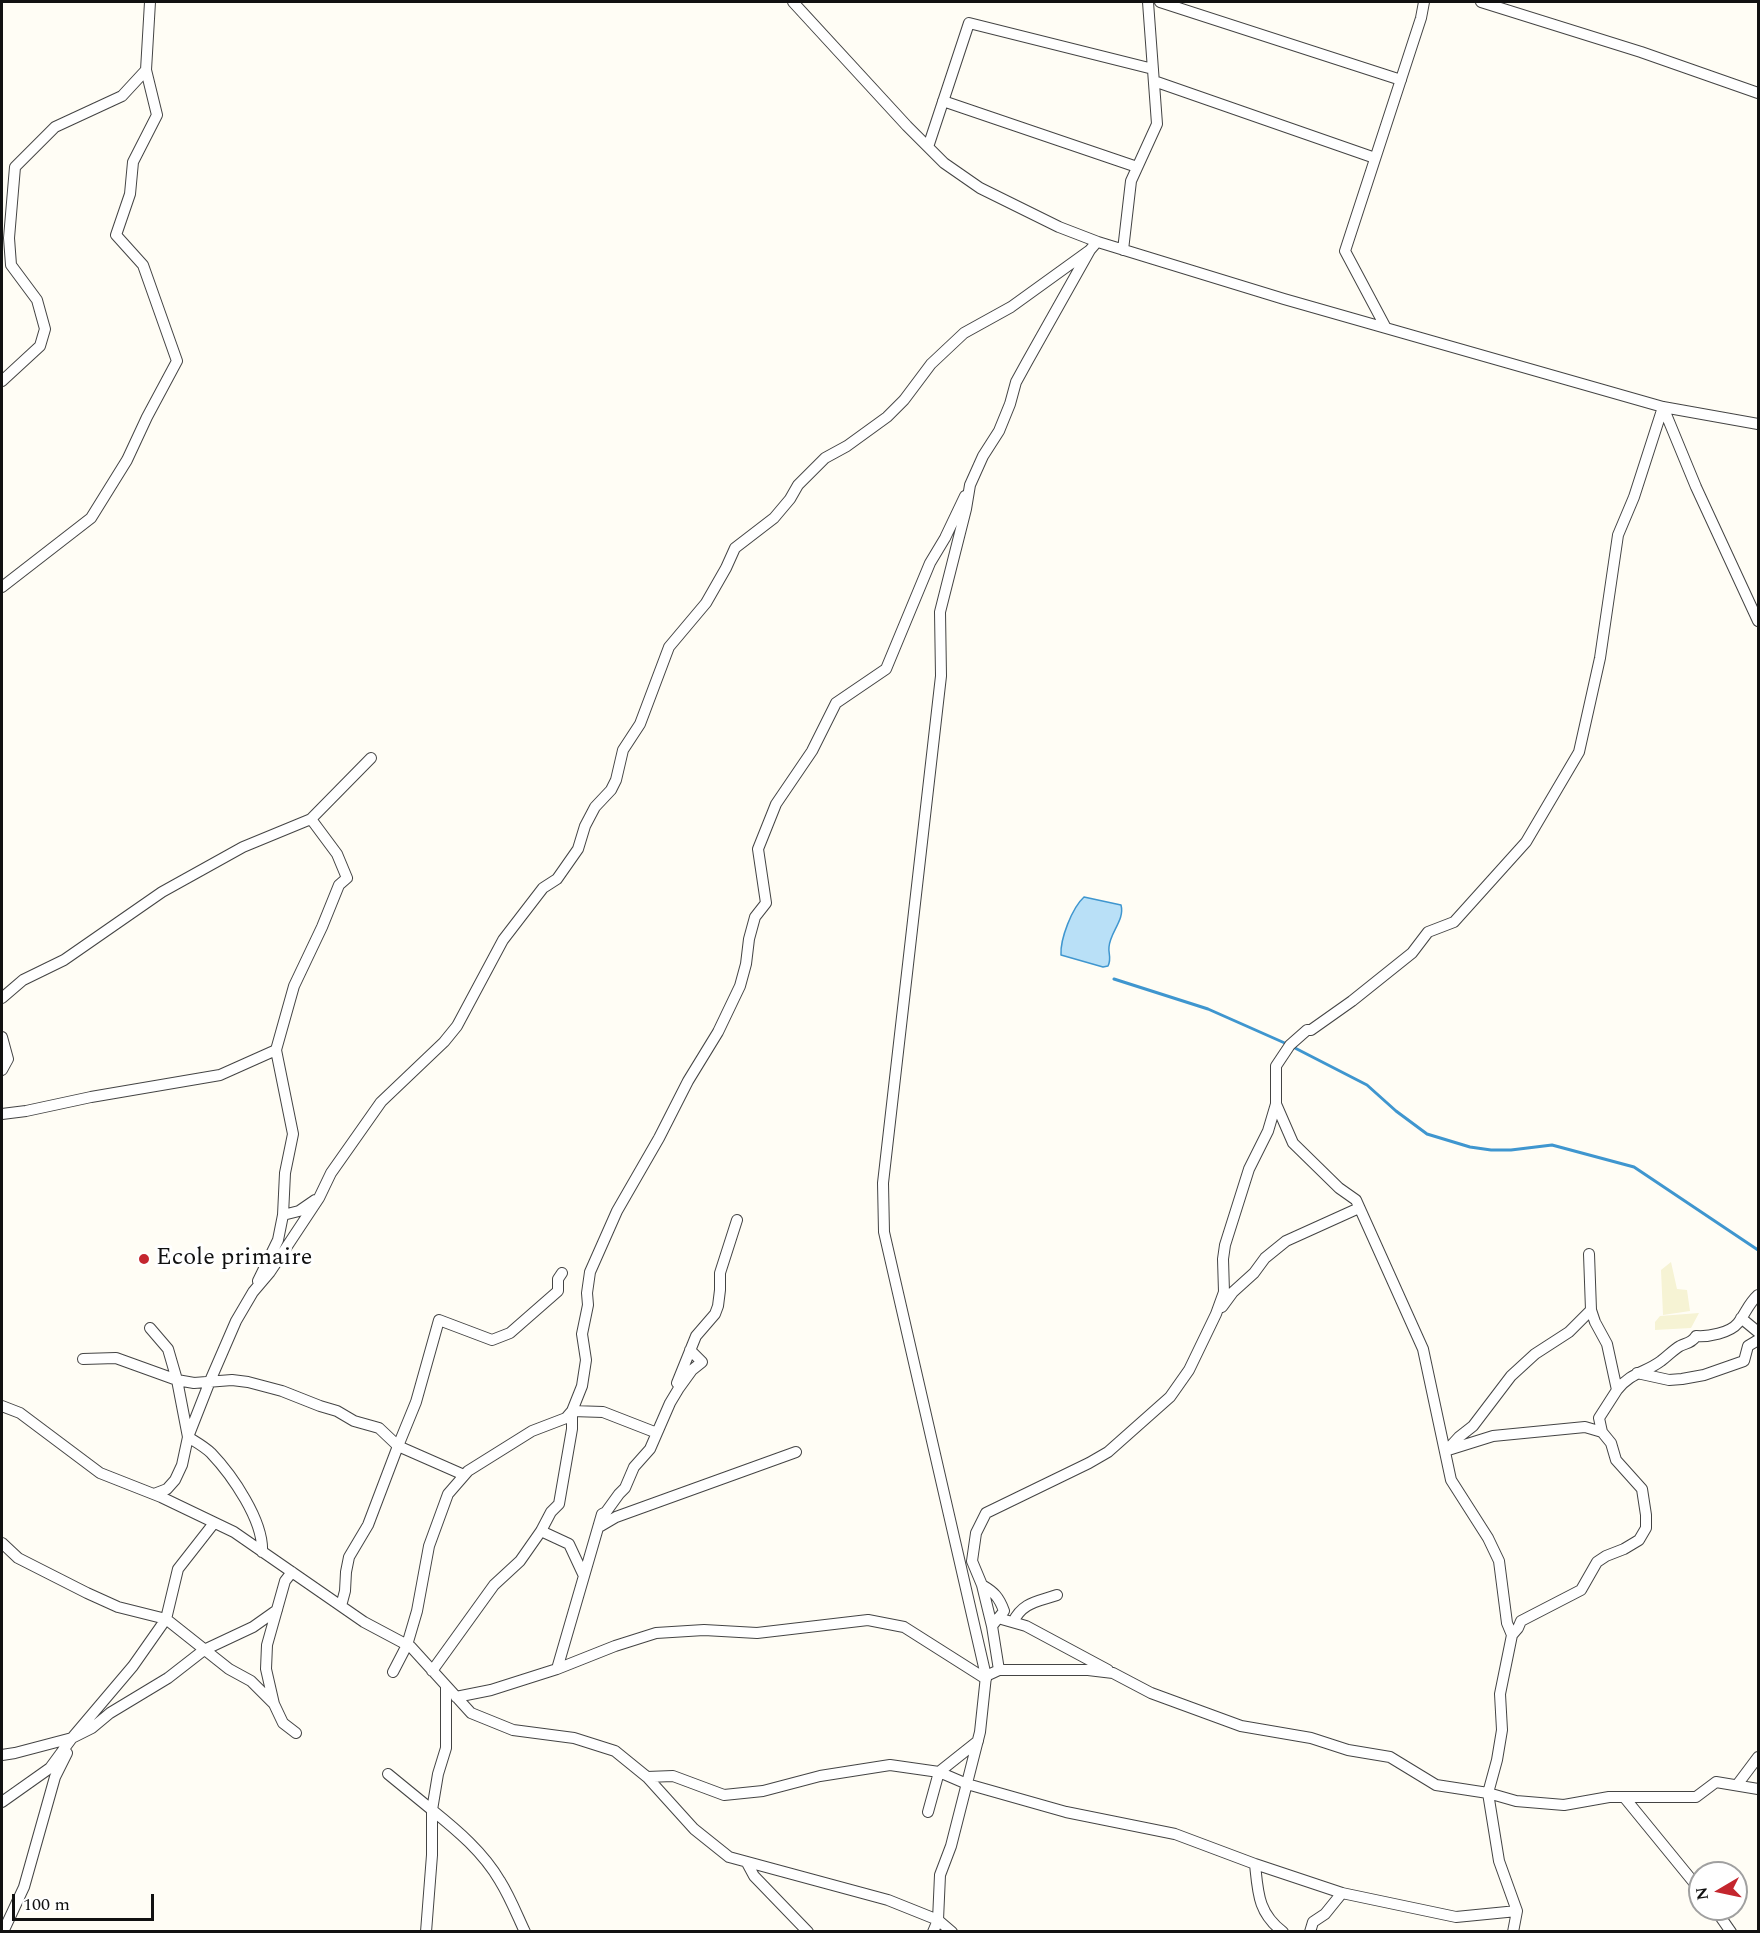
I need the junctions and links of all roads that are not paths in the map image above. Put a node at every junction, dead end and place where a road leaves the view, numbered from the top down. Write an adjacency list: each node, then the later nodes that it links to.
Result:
1 (150, 2): 8 (street)
2 (793, 2): 13 (street)
3 (1148, 2): 7 (street)
4 (1160, 2): 9 (street)
5 (1424, 2): 9 (street)
6 (1481, 2): 11 (street)
7 (1154, 69): 10 (street); 12 (street)
8 (146, 70): 16 (street); 24 (street)
9 (1401, 80): 14 (street)
10 (1154, 81): 14 (street); 15 (street)
11 (1758, 93)
12 (943, 101): 13 (street); 15 (street)
13 (928, 147): 17 (street)
14 (1375, 158): 19 (street)
15 (1137, 167): 18 (street)
16 (5, 239): 20 (street)
17 (1094, 246): 18 (street); 23 (street); 34 (street)
18 (1123, 250): 19 (street)
19 (1386, 328): 21 (street)
20 (2, 381)
21 (1663, 407): 22 (street); 25 (street); 32 (street)
22 (1758, 424)
23 (970, 484): 54 (street); 74 (street)
24 (2, 587)
25 (1758, 621)
26 (371, 758): 27 (street)
27 (311, 819): 28 (street); 30 (street)
28 (2, 998)
29 (2, 1036): 31 (street)
30 (276, 1050): 33 (street); 36 (street)
31 (2, 1070)
32 (1276, 1104): 35 (street); 43 (street)
33 (2, 1114)
34 (318, 1198): 36 (street); 40 (street)
35 (1359, 1208): 43 (street); 59 (street)
36 (283, 1215): 40 (street)
37 (737, 1220): 56 (street)
38 (1589, 1254): 42 (street)
39 (562, 1274): 58 (street)
40 (254, 1292): 51 (street)
41 (1758, 1295): 44 (street)
42 (1591, 1310): 52 (street); 59 (street)
43 (1216, 1314): 76 (street)
44 (1741, 1318): 46 (street); 49 (street)
45 (150, 1328): 50 (street)
46 (1758, 1332)
47 (1758, 1340): 49 (street)
48 (83, 1359): 50 (street)
49 (1636, 1373): 52 (street)
50 (177, 1380): 51 (street); 57 (street)
51 (210, 1381): 57 (street); 58 (street)
52 (1617, 1390): 55 (street)
53 (2, 1407): 62 (street)
54 (572, 1411): 56 (street); 61 (street); 65 (street)
55 (1602, 1432): 59 (street); 79 (street)
56 (657, 1433): 64 (street)
57 (188, 1437): 62 (street); 67 (street)
58 (398, 1446): 61 (street); 72 (street)
59 (1446, 1451): 79 (street)
60 (796, 1452): 64 (street)
61 (464, 1475): 80 (street)
62 (154, 1494): 63 (street)
63 (214, 1523): 67 (street); 75 (street)
64 (599, 1527): 69 (street)
65 (541, 1531): 69 (street); 84 (street)
66 (2, 1543): 75 (street)
67 (262, 1552): 68 (street)
68 (292, 1572): 72 (street); 73 (street)
69 (584, 1574): 82 (street)
70 (1057, 1595): 71 (street)
71 (1028, 1603): 77 (street); 78 (street)
72 (341, 1606): 80 (street)
73 (277, 1610): 81 (street); 90 (street)
74 (971, 1613): 76 (street); 87 (street)
75 (166, 1619): 81 (street); 92 (street)
76 (995, 1622): 77 (street); 83 (street)
77 (1013, 1622): 78 (street)
78 (1024, 1626): 86 (street)
79 (1512, 1635): 102 (street)
80 (407, 1645): 84 (street); 85 (street)
81 (204, 1650): 90 (street); 92 (street)
82 (557, 1669): 87 (street); 89 (street)
83 (999, 1670): 86 (street); 87 (street)
84 (432, 1671): 88 (street)
85 (393, 1672)
86 (1113, 1673): 102 (street)
87 (986, 1678): 93 (street)
88 (446, 1686): 89 (street); 105 (street)
89 (456, 1697): 98 (street)
90 (274, 1704): 91 (street)
91 (296, 1733)
92 (72, 1738): 94 (street); 104 (street); 114 (street)
93 (978, 1741): 96 (street); 99 (street)
94 (2, 1755)
95 (1758, 1757): 100 (street)
96 (939, 1772): 98 (street); 99 (street); 106 (street)
97 (388, 1774): 105 (street)
98 (647, 1777): 107 (street)
99 (967, 1784): 108 (street); 112 (street)
100 (1737, 1785): 101 (street); 103 (street)
101 (1758, 1789)
102 (1488, 1793): 103 (street); 111 (street)
103 (1624, 1797): 109 (street)
104 (2, 1802)
105 (432, 1810): 115 (street); 116 (street)
106 (928, 1812)
107 (747, 1863): 112 (street); 117 (street)
108 (1255, 1864): 110 (street); 113 (street)
109 (1688, 1875)
110 (1342, 1893): 111 (street); 121 (street)
111 (1516, 1911): 122 (street)
112 (938, 1920): 118 (street); 119 (street)
113 (1272, 1927): 120 (street)
114 (3, 1932)
115 (426, 1932)
116 (525, 1932)
117 (808, 1932)
118 (933, 1932)
119 (952, 1932)
120 (1283, 1932)
121 (1310, 1932)
122 (1513, 1932)

